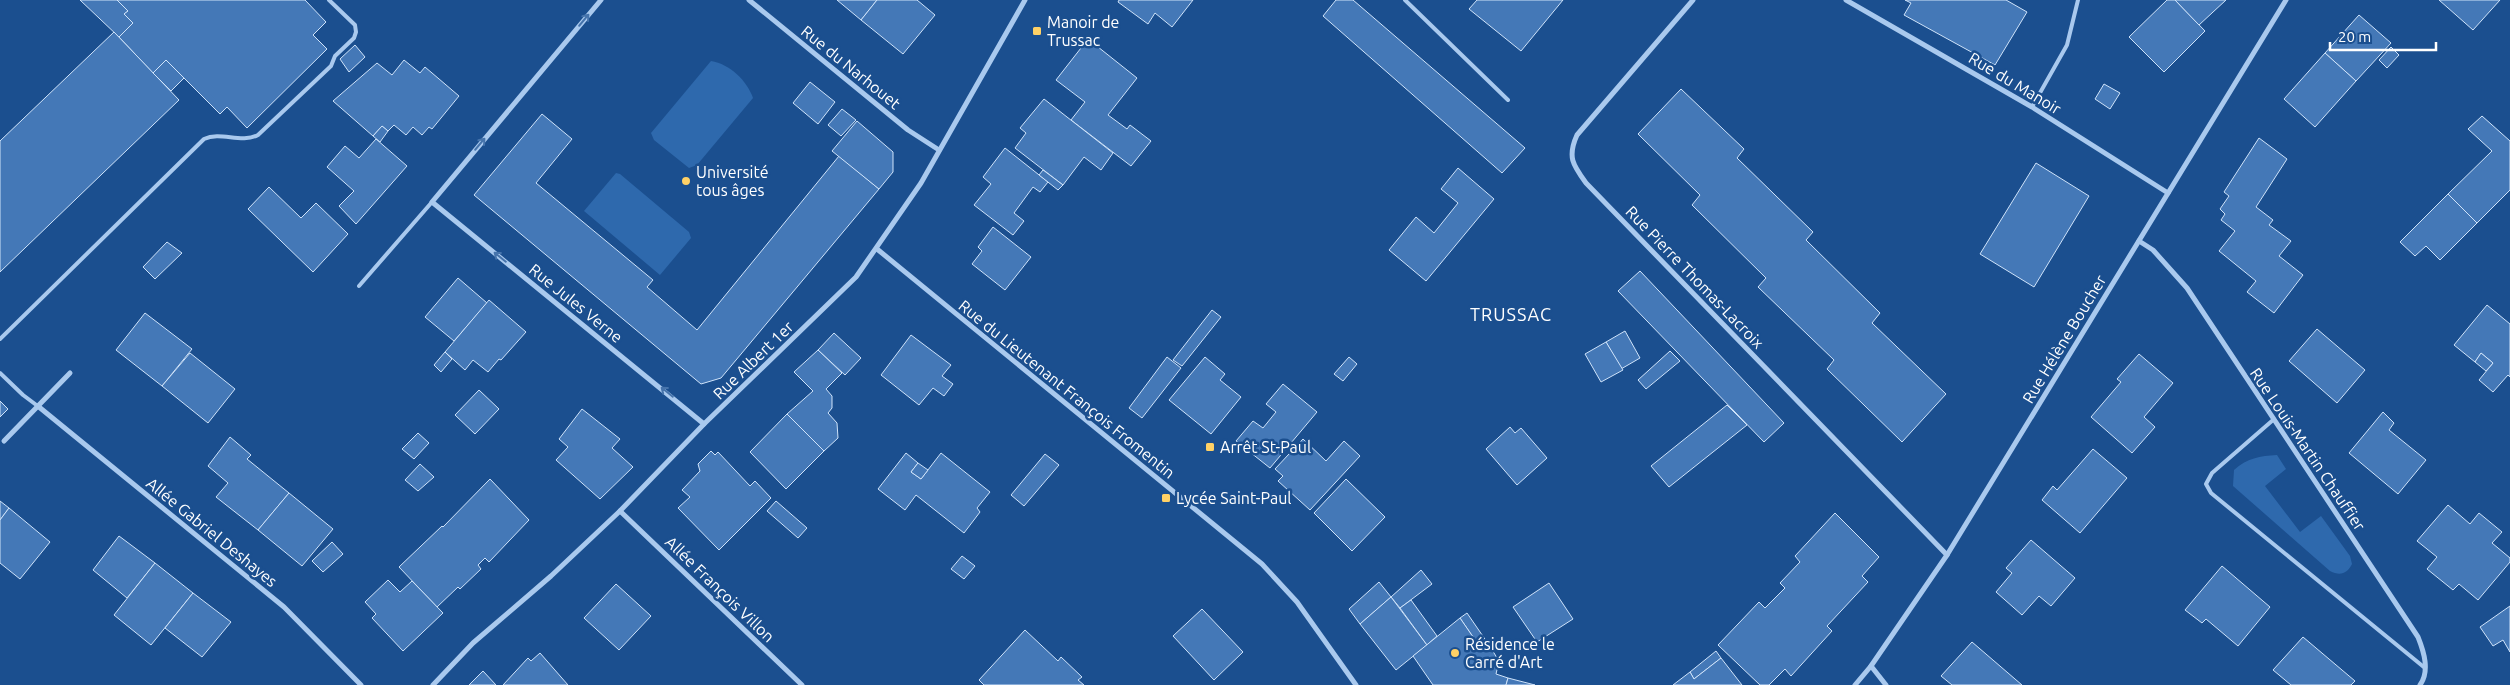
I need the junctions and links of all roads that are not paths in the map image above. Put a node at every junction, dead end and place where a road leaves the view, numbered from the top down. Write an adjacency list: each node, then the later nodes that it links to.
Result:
1 (329, 0): 18 (lane)
2 (600, 0): 14 (street, one-way to 2)
3 (749, 0): 12 (street, Rue du Narhouet)
4 (1025, 0): 12 (street, Rue Albert 1er)
5 (1405, 0): 10 (lane)
6 (1693, 0): 26 (street, Rue Pierre Thomas-Lacroix)
7 (1846, 0): 11 (street, Rue du Manoir)
8 (2078, 0): 11 (lane)
9 (2286, 0): 13 (street, Rue Hélène Boucher)
10 (1508, 100)
11 (2032, 107): 13 (street, Rue du Manoir)
12 (938, 150): 16 (street, Rue Albert 1er)
13 (2168, 193): 15 (street, Rue Hélène Boucher)
14 (432, 202): 17 (lane); 23 (street, Rue Jules Verne, one-way to 14)
15 (2139, 241): 22 (street, Rue Louis-Martin Chauffier); 26 (street, Rue Hélène Boucher)
16 (877, 250): 23 (street, Rue Albert 1er); 32 (street, Rue du Lieutenant François Fromentin)
17 (358, 286)
18 (0, 339)
19 (0, 373): 21 (lane)
20 (70, 373): 21 (street)
21 (39, 407): 24 (street); 29 (street, Allée Gabriel Deshayes)
22 (2273, 420): 28 (street, Rue Louis-Martin Chauffier); 28 (lane)
23 (704, 424): 25 (street, Rue Albert 1er)
24 (4, 441)
25 (620, 511): 30 (street, Rue Albert 1er); 31 (street, Allée François Villon)
26 (1947, 555): 27 (street, Rue Hélène Boucher)
27 (1871, 666): 33 (street, Rue Hélène Boucher); 34 (street)
28 (2425, 668): 35 (street, Rue Louis-Martin Chauffier)
29 (361, 685)
30 (433, 685)
31 (802, 685)
32 (1356, 685)
33 (1855, 685)
34 (1886, 685)
35 (2420, 685)

